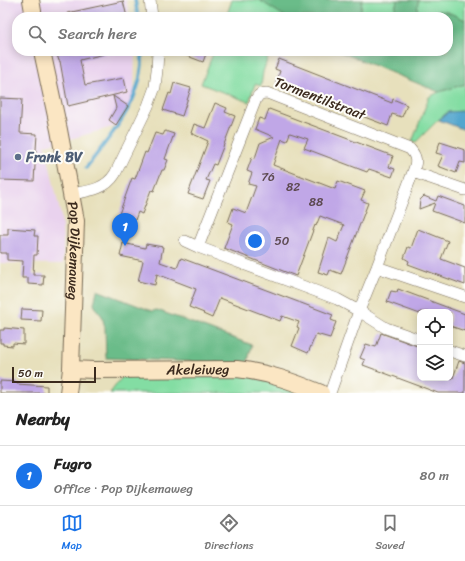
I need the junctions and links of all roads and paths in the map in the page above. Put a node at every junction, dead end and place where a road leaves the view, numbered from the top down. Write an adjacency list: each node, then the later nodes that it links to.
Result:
1 (31, 0): 3 (street)
2 (150, 0): 4 (street)
3 (33, 12)
4 (151, 12)
5 (43, 56): 9 (street)
6 (158, 56): 9 (street, Pop Dijkemaweg)
7 (414, 172): 8 (street); 11 (street, Tormentilstraat); 12 (street, Tormentilstraat)
8 (465, 190)
9 (71, 194): 18 (street, Pop Dijkemaweg)
10 (185, 241): 11 (street)
11 (198, 247): 14 (street)
12 (378, 267): 13 (street); 14 (street, Tormentilstraat)
13 (465, 297)
14 (359, 311): 15 (street); 21 (street, Tormentilstraat)
15 (417, 339)
16 (453, 352): 17 (street)
17 (465, 356)
18 (71, 368): 19 (street, Pop Dijkemaweg); 20 (street, Akeleiweg)
19 (68, 393)
20 (321, 393)
21 (330, 393)

